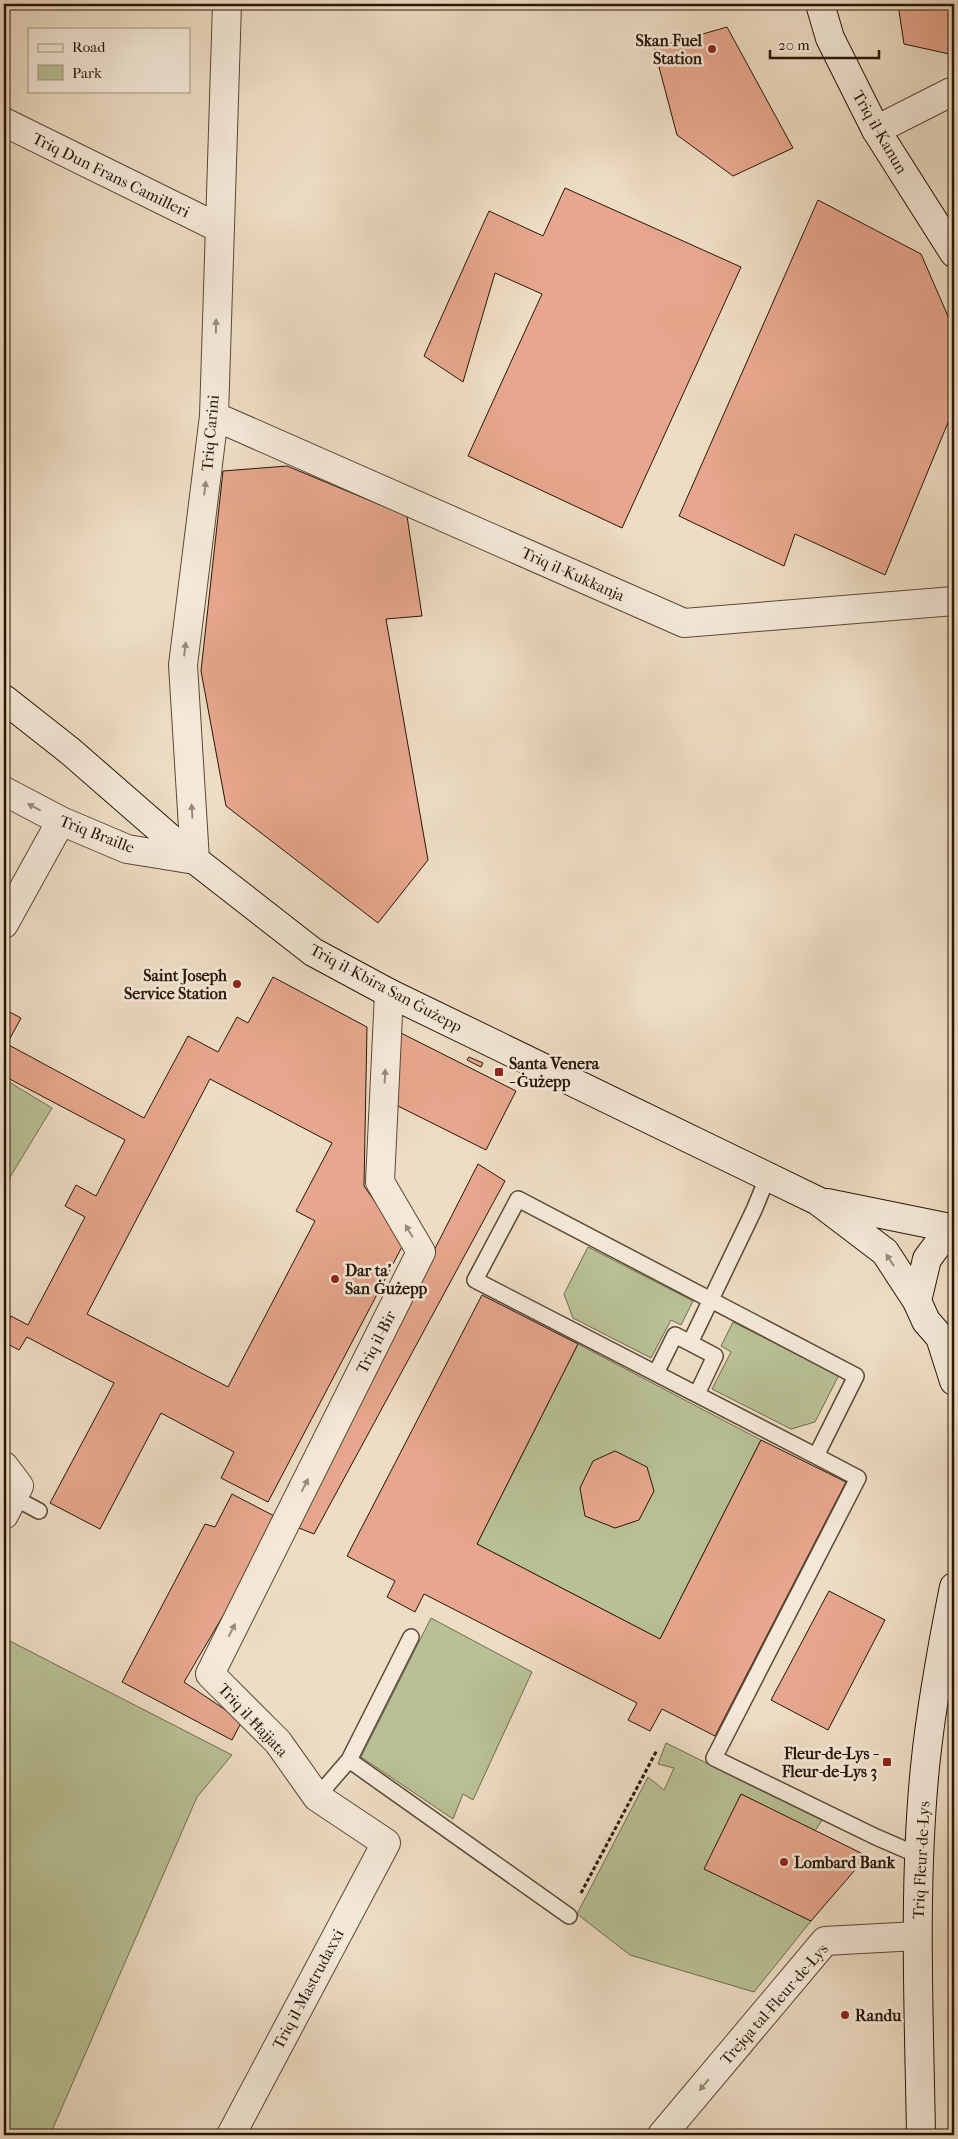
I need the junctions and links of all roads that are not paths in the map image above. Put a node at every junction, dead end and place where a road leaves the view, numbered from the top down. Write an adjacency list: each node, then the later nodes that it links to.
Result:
1 (227, 4): 6 (street, Triq Carini)
2 (820, 4): 5 (street, Triq il-Kanun)
3 (954, 93): 5 (street)
4 (4, 122): 6 (street, Triq Dun Frans Camilleri)
5 (876, 130): 7 (street, Triq il-Kanun)
6 (219, 228): 8 (street, Triq Carini, one-way to 6)
7 (954, 253)
8 (214, 416): 9 (street, Triq il-Kukkanja); 13 (street, Triq Carini, one-way to 8)
9 (954, 601)
10 (4, 699): 13 (street, Triq il-Kbira San Ġużepp)
11 (4, 791): 12 (street, Triq Braille, one-way to 11)
12 (61, 821): 13 (street, Triq Braille); 14 (street)
13 (195, 860): 15 (street, Triq il-Kbira San Ġużepp)
14 (4, 924)
15 (389, 993): 16 (street, Triq il-Kbira San Ġużepp); 31 (street, Triq il-Bir, one-way to 15)
16 (768, 1176): 17 (street, Triq il-Kbira San Ġużepp); 19 (lane)
17 (818, 1201): 18 (street, Triq il-Kbira San Ġużepp); 20 (street, Triq il-Kbira San Ġużepp, one-way to 17)
18 (952, 1228): 20 (street)
19 (710, 1300): 22 (lane); 23 (lane); 26 (lane)
20 (917, 1301): 21 (street, Triq il-Kbira San Ġużepp)
21 (947, 1340): 24 (street)
22 (690, 1343): 23 (lane); 25 (lane)
23 (656, 1374): 25 (lane)
24 (954, 1381)
25 (697, 1394): 26 (lane)
26 (816, 1456): 35 (lane)
27 (10, 1491): 28 (lane)
28 (39, 1511)
29 (954, 1587): 35 (street, Triq Fleur-de-Lys)
30 (411, 1637): 32 (lane)
31 (210, 1674): 33 (street, Triq il-Ħajjata)
32 (349, 1760): 33 (lane); 36 (lane)
33 (317, 1797): 34 (street, Triq il-Ħajjata)
34 (386, 1843): 38 (street, Triq il-Mastrudaxxi)
35 (920, 1856): 37 (street, Triq Fleur-de-Lys)
36 (569, 1916)
37 (917, 1936): 39 (street, Trejqa tal-Fleur-de-Lys, one-way to 39); 40 (street, Triq Fleur-de-Lys)
38 (231, 2135)
39 (662, 2135)
40 (921, 2135)

